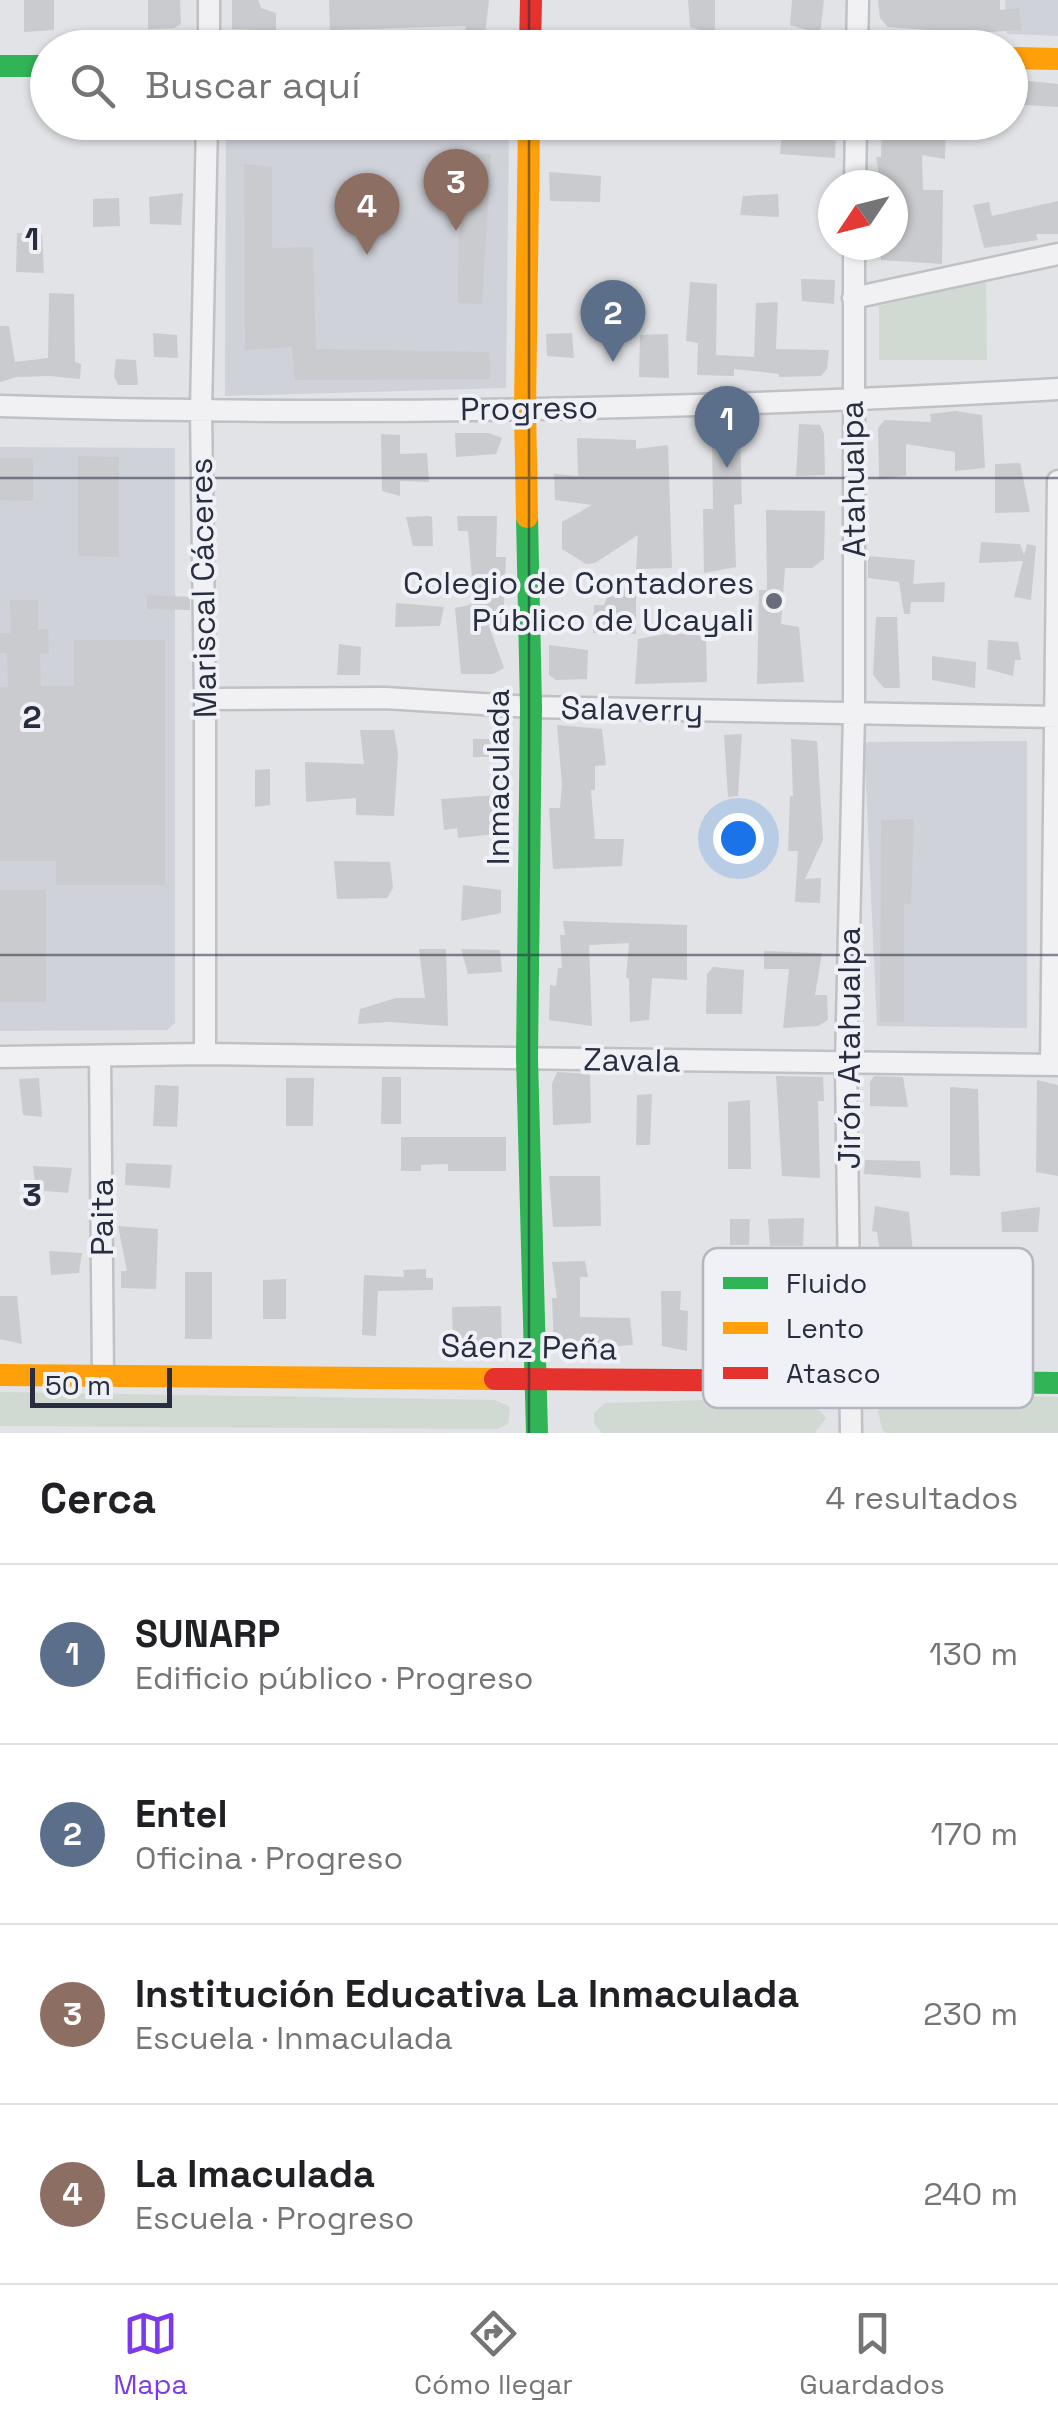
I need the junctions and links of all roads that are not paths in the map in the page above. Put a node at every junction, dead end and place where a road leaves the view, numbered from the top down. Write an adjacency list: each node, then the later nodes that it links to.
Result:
1 (209, 0): 4 (street)
2 (530, 0): 5 (street)
3 (858, 0): 6 (street)
4 (208, 30)
5 (530, 30)
6 (857, 30)
7 (1028, 58): 8 (street)
8 (1058, 58)
9 (0, 66): 10 (street)
10 (30, 66)
11 (207, 140): 22 (street, Mariscal Cáceres)
12 (530, 140): 21 (street, Inmaculada)
13 (855, 140): 14 (street)
14 (854, 170)
15 (1058, 254): 17 (street)
16 (853, 260): 17 (street, Atahualpa)
17 (852, 298): 19 (street, Atahualpa)
18 (1058, 389): 19 (street, Progreso)
19 (852, 401): 21 (street, Progreso); 26 (street, Atahualpa)
20 (0, 406): 22 (street, Progreso)
21 (525, 409): 22 (street, Progreso); 25 (street, Inmaculada)
22 (201, 411): 24 (street, Mariscal Cáceres)
23 (1058, 481): 27 (street)
24 (206, 699): 25 (street, Salaverry); 28 (street, Mariscal Cáceres)
25 (531, 707): 26 (street, Salaverry); 31 (street, Inmaculada)
26 (854, 713): 27 (street, Salaverry); 32 (street, Jirón Atahualpa)
27 (1055, 717): 33 (street)
28 (205, 1054): 30 (street, Zavala); 31 (street, Zavala)
29 (0, 1057): 30 (street, Zavala)
30 (100, 1057): 36 (street, Paita)
31 (527, 1058): 32 (street, Zavala); 37 (street, Inmaculada)
32 (846, 1064): 33 (street, Zavala); 34 (street, Jirón Atahualpa)
33 (1054, 1065)
34 (848, 1248)
35 (0, 1375): 36 (street, Sáenz Peña)
36 (103, 1376): 37 (street, Sáenz Peña)
37 (536, 1380): 38 (street, Sáenz Peña); 42 (street, Inmaculada)
38 (703, 1382)
39 (1033, 1383): 40 (street, Sáenz Peña)
40 (1058, 1383)
41 (850, 1408): 43 (street, Jirón Atahualpa)
42 (537, 1433)
43 (851, 1433)

